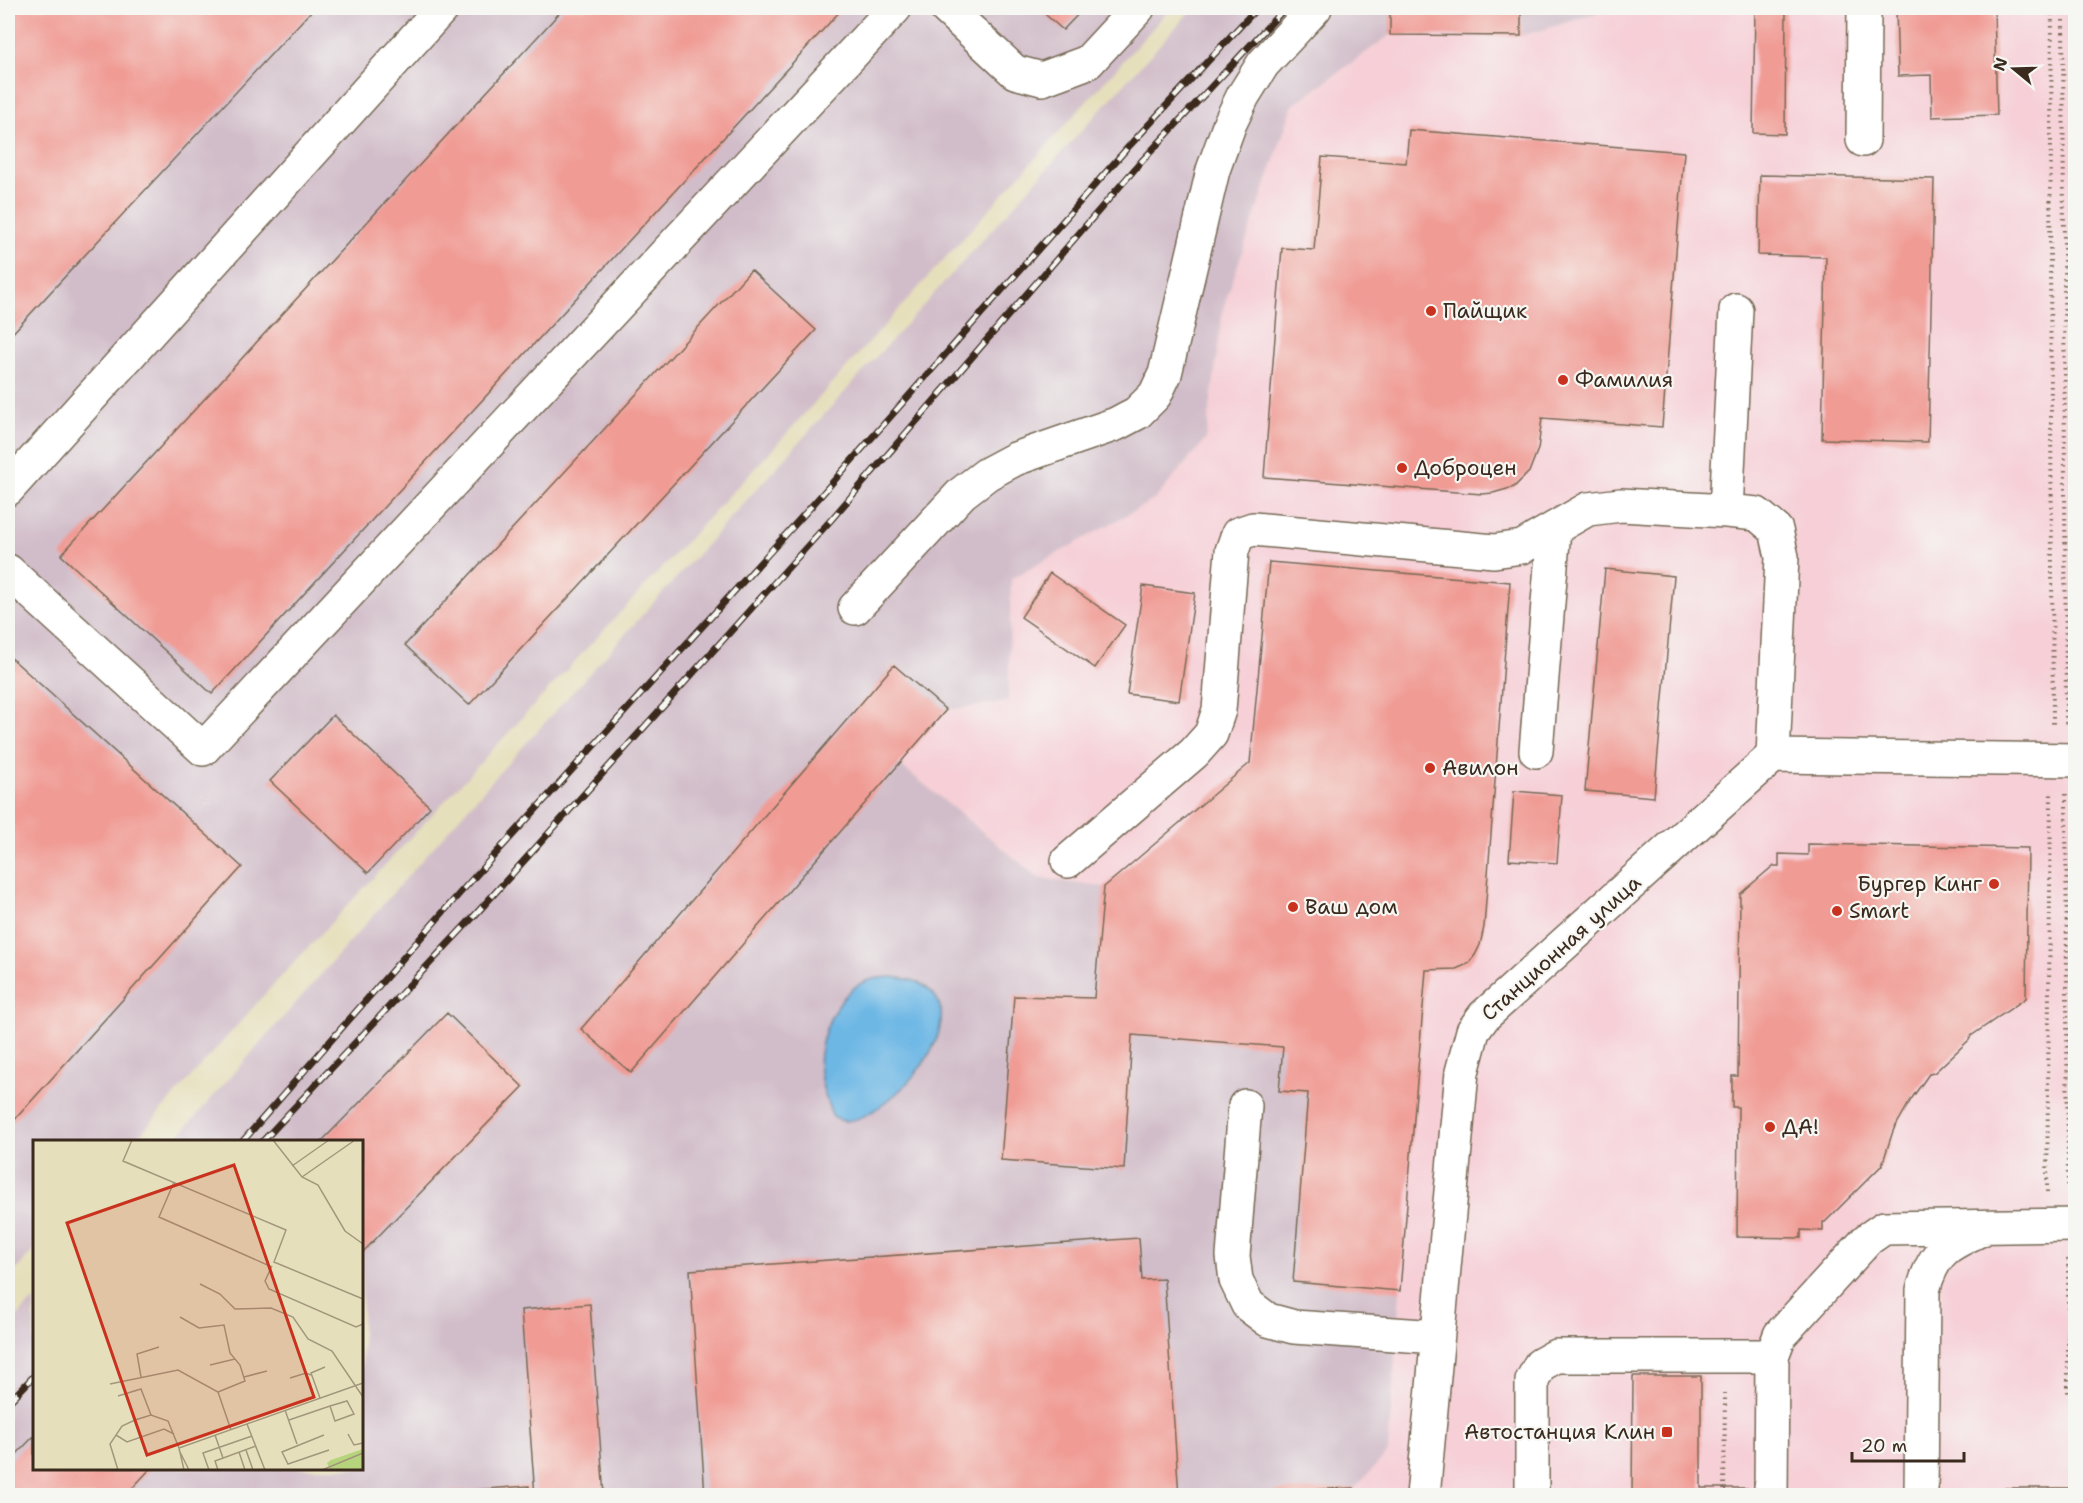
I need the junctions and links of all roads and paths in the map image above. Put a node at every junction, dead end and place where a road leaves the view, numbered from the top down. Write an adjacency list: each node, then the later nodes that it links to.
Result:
1 (442, 8): 11 (street)
2 (895, 8): 14 (street)
3 (946, 8): 4 (street)
4 (1138, 8)
5 (1315, 8): 15 (street)
6 (1864, 8): 9 (street)
7 (2052, 8): 18 (path)
8 (2063, 8): 18 (path)
9 (1863, 140)
10 (1736, 310): 12 (street)
11 (8, 489)
12 (1726, 511): 13 (street); 17 (street)
13 (1554, 529): 16 (street); 19 (street)
14 (8, 571)
15 (855, 608)
16 (1536, 751)
17 (1773, 756): 18 (street); 27 (street, Станционная улица)
18 (2064, 760): 21 (path); 23 (path)
19 (1068, 861)
20 (1245, 1106): 27 (street)
21 (2067, 1111): 22 (path); 23 (path)
22 (2076, 1111)
23 (2063, 1225): 24 (street); 25 (path)
24 (1985, 1228): 29 (street); 35 (street)
25 (2068, 1327): 26 (path); 30 (path)
26 (2076, 1327)
27 (1437, 1337): 31 (street, Станционная улица)
28 (1725, 1356): 29 (street); 32 (street); 33 (path)
29 (1772, 1356): 34 (street)
30 (2068, 1396)
31 (1423, 1496)
32 (1532, 1496)
33 (1724, 1496)
34 (1771, 1496)
35 (1921, 1496)

